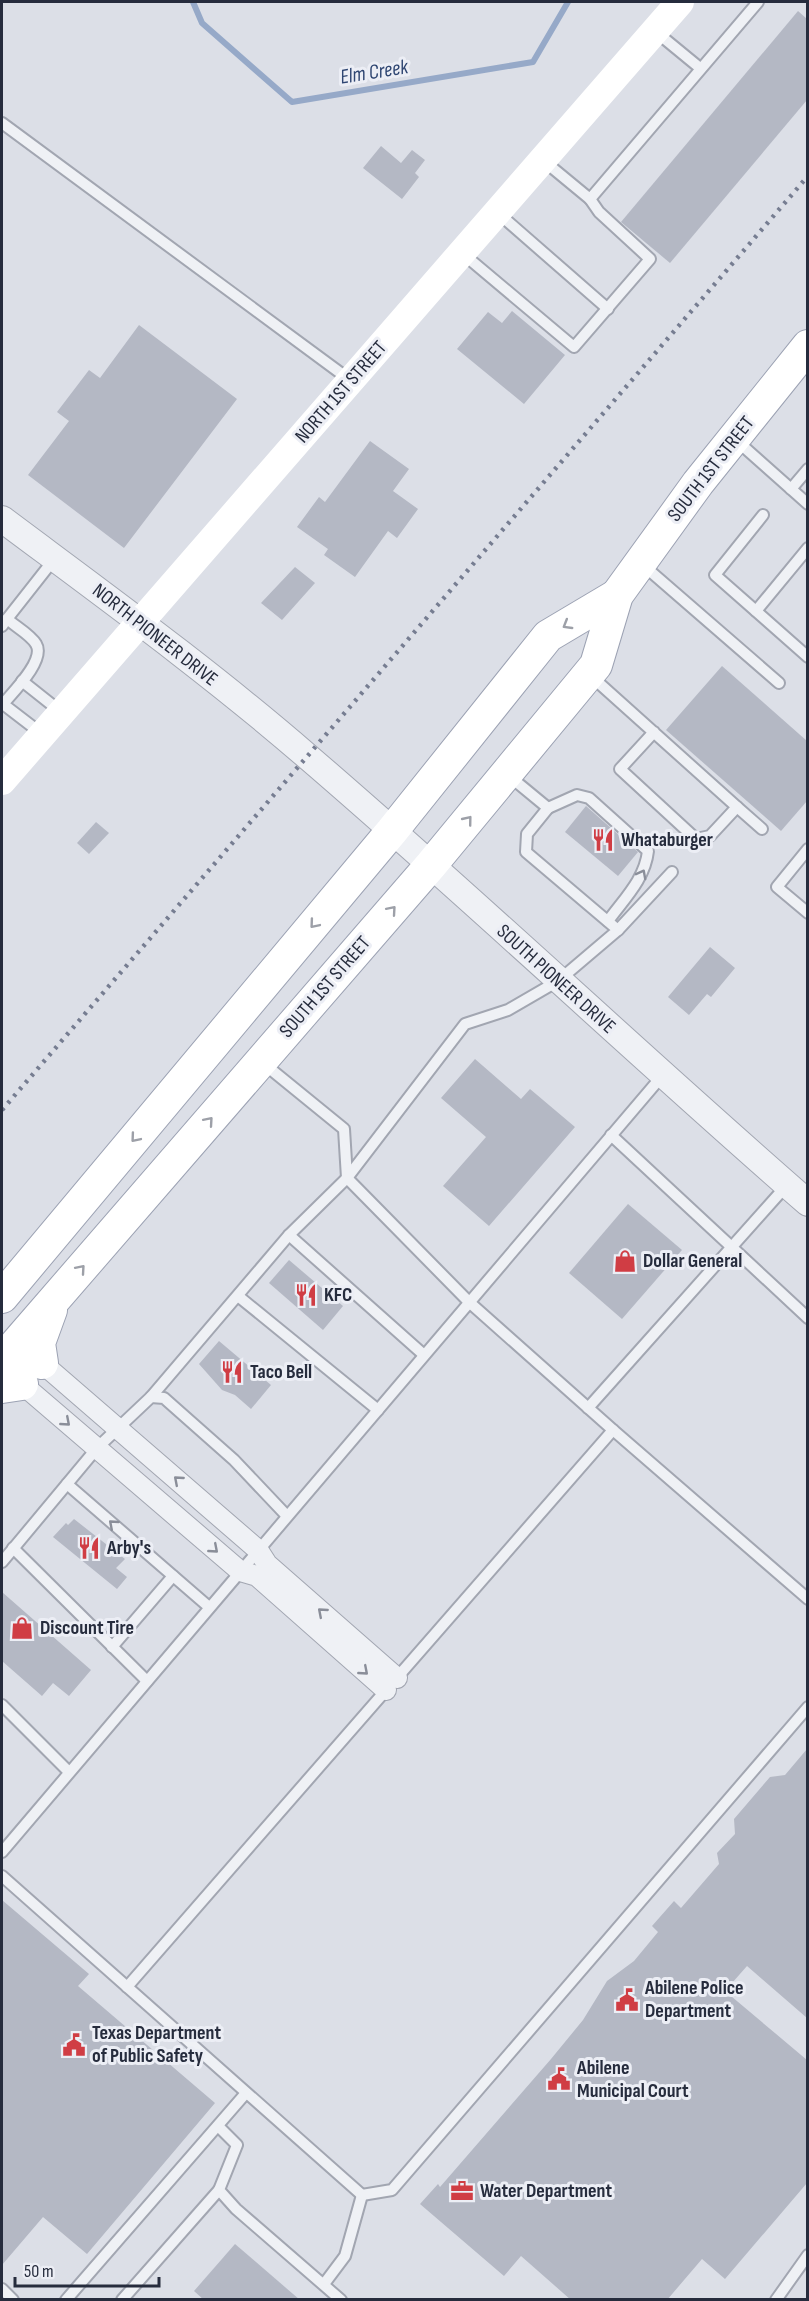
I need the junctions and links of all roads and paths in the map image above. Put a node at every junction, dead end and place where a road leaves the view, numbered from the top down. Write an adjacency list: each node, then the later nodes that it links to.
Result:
1 (680, 2): 3 (main road, NORTH 1ST STREET)
2 (758, 2): 4 (lane)
3 (655, 30): 4 (lane); 6 (main road, NORTH 1ST STREET)
4 (700, 68): 7 (lane)
5 (2, 123): 12 (lane)
6 (543, 160): 7 (lane); 8 (main road, NORTH 1ST STREET)
7 (590, 199): 10 (lane)
8 (498, 213): 9 (main road, NORTH 1ST STREET); 10 (lane)
9 (462, 253): 10 (lane); 12 (main road, NORTH 1ST STREET)
10 (608, 309)
11 (807, 346): 13 (main road, SOUTH 1ST STREET)
12 (351, 381): 24 (main road, NORTH 1ST STREET)
13 (734, 438): 15 (lane); 21 (main road, SOUTH 1ST STREET)
14 (807, 470): 15 (lane)
15 (791, 489): 16 (lane)
16 (807, 504)
17 (763, 515): 23 (lane)
18 (2, 519): 20 (street, NORTH PIONEER DRIVE)
19 (807, 548): 23 (lane)
20 (55, 558): 24 (street, NORTH PIONEER DRIVE); 25 (lane)
21 (641, 563): 22 (main road, SOUTH 1ST STREET); 29 (lane)
22 (617, 595): 27 (main road, SOUTH 1ST STREET); 39 (main road, SOUTH 1ST STREET, one-way to 39)
23 (756, 611): 26 (lane)
24 (140, 621): 30 (main road, NORTH 1ST STREET); 33 (street, NORTH PIONEER DRIVE)
25 (4, 622): 28 (lane)
26 (806, 653)
27 (588, 674): 31 (lane); 34 (main road, SOUTH 1ST STREET)
28 (22, 681): 30 (lane); 32 (lane)
29 (779, 683)
30 (61, 712): 32 (main road, NORTH 1ST STREET)
31 (654, 732): 36 (lane); 36 (lane)
32 (42, 734): 35 (main road, NORTH 1ST STREET)
33 (306, 755): 39 (street, SOUTH PIONEER DRIVE)
34 (506, 774): 37 (lane); 41 (main road, SOUTH 1ST STREET, one-way to 34)
35 (2, 781)
36 (737, 807): 38 (lane)
37 (548, 808): 44 (lane); 44 (lane, one-way to 37)
38 (762, 829)
39 (392, 831): 41 (street, SOUTH PIONEER DRIVE); 56 (main road, SOUTH 1ST STREET, one-way to 56)
40 (807, 849): 43 (lane)
41 (431, 865): 46 (street, SOUTH PIONEER DRIVE); 47 (main road, SOUTH 1ST STREET, one-way to 41)
42 (672, 872): 45 (lane)
43 (807, 914)
44 (608, 921): 45 (lane)
45 (618, 930): 46 (lane)
46 (558, 981): 48 (street, SOUTH PIONEER DRIVE); 50 (lane)
47 (261, 1061): 50 (lane); 60 (main road, SOUTH 1ST STREET, one-way to 47)
48 (662, 1076): 49 (lane); 51 (street, SOUTH PIONEER DRIVE)
49 (611, 1136): 54 (lane); 57 (lane)
50 (347, 1178): 53 (lane); 57 (lane)
51 (787, 1185): 52 (street, SOUTH PIONEER DRIVE); 54 (lane)
52 (807, 1203)
53 (289, 1235): 55 (lane); 59 (lane)
54 (730, 1248): 58 (lane); 62 (lane)
55 (238, 1296): 61 (lane); 63 (lane)
56 (4, 1300)
57 (469, 1302): 59 (lane); 62 (lane)
58 (807, 1318)
59 (424, 1355): 63 (lane)
60 (9, 1362): 64 (street); 66 (street, one-way to 66)
61 (151, 1397): 64 (lane); 68 (lane)
62 (588, 1408): 65 (lane)
63 (378, 1410): 68 (lane)
64 (117, 1427): 66 (lane); 70 (street, one-way to 64)
65 (614, 1430): 74 (lane); 78 (lane)
66 (97, 1448): 67 (lane); 72 (street, one-way to 72)
67 (67, 1484): 69 (lane); 73 (lane, one-way to 67)
68 (287, 1516): 70 (lane)
69 (13, 1548): 71 (lane); 76 (lane)
70 (258, 1550): 72 (lane); 78 (street, one-way to 70)
71 (2, 1562)
72 (240, 1571): 75 (lane); 78 (street, one-way to 78)
73 (173, 1576): 75 (lane); 76 (lane)
74 (807, 1599)
75 (209, 1607): 77 (lane)
76 (112, 1647): 77 (lane)
77 (147, 1681): 81 (lane)
78 (392, 1684): 84 (lane)
79 (2, 1705): 81 (lane)
80 (807, 1707): 88 (lane)
81 (69, 1772): 82 (lane)
82 (2, 1852)
83 (2, 1876): 84 (lane)
84 (127, 1987): 85 (lane)
85 (246, 2093): 86 (lane); 88 (lane)
86 (218, 2126): 87 (lane); 93 (lane)
87 (219, 2190): 90 (lane); 94 (lane)
88 (362, 2195): 90 (lane)
89 (807, 2255): 96 (lane)
90 (324, 2284): 95 (lane)
91 (2, 2289): 92 (lane)
92 (13, 2300)
93 (66, 2300)
94 (122, 2300)
95 (341, 2300)
96 (776, 2300)

